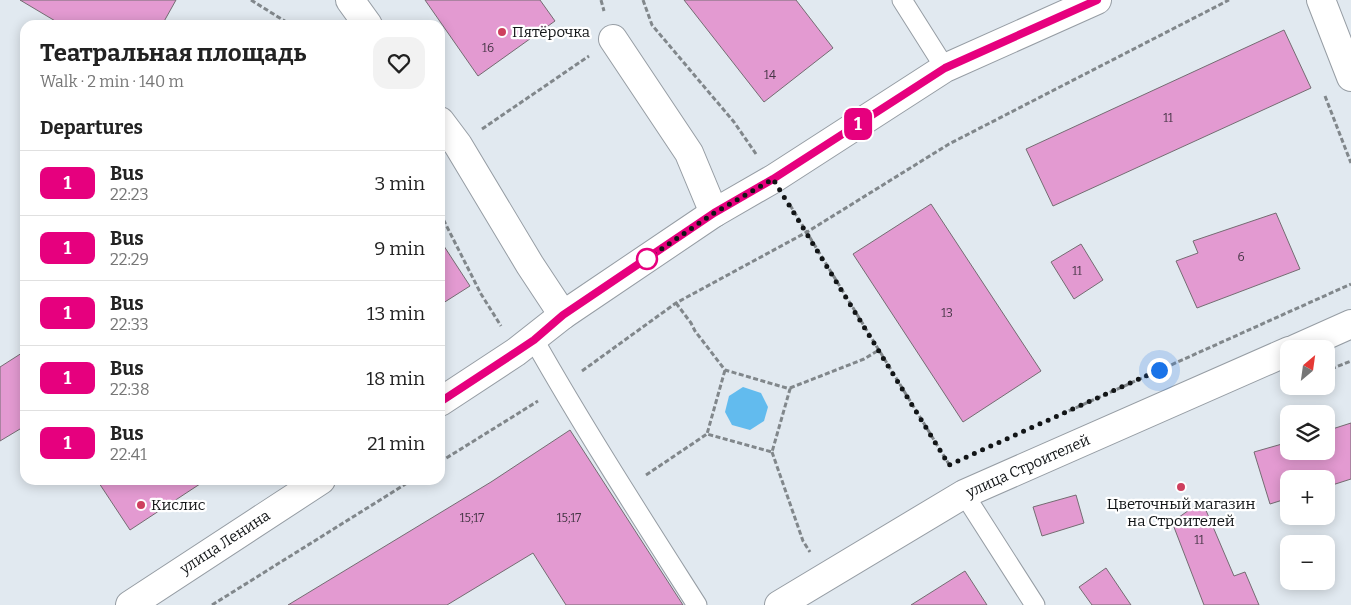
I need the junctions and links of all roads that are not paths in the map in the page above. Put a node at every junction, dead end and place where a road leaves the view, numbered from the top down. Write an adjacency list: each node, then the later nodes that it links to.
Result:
1 (350, 0): 5 (street)
2 (902, 0): 7 (lane)
3 (1097, 0): 7 (street)
4 (1321, 0): 8 (street)
5 (364, 20)
6 (612, 39): 10 (street)
7 (945, 68): 10 (street)
8 (1351, 77)
9 (445, 128): 11 (street)
10 (714, 213): 11 (street)
11 (563, 315): 14 (street)
12 (1351, 324): 13 (street)
13 (1315, 340)
14 (525, 346): 16 (street); 20 (lane)
15 (1280, 355): 18 (street, улица Строителей)
16 (445, 399)
17 (313, 485): 19 (street, улица Ленина)
18 (964, 494): 21 (street, улица Строителей); 22 (lane)
19 (130, 605)
20 (697, 605)
21 (779, 605)
22 (1035, 605)

